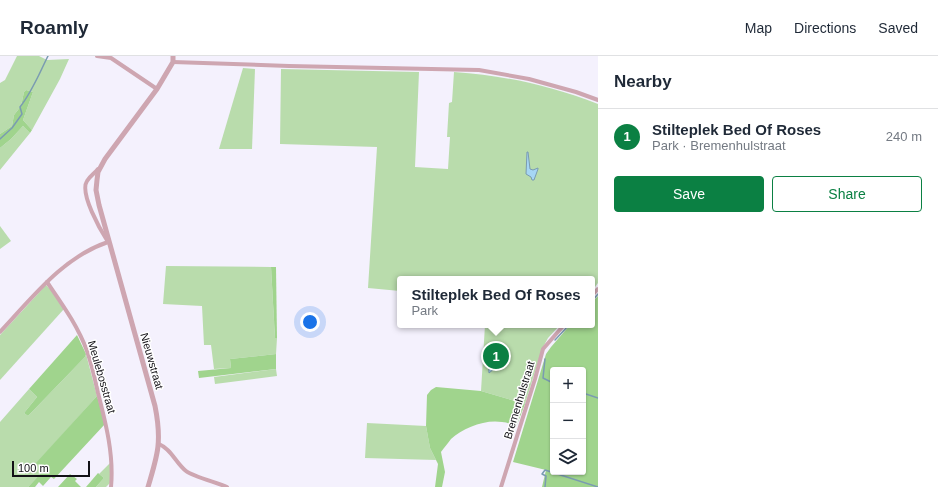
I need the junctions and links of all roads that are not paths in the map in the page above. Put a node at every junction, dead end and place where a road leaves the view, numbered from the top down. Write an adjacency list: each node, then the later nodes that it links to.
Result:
1 (97, 56): 3 (street)
2 (173, 59): 3 (street, Nieuwstraat); 4 (street)
3 (157, 89): 5 (street, Nieuwstraat)
4 (598, 100)
5 (101, 167): 6 (street, Nieuwstraat); 6 (street, Nieuwstraat)
6 (108, 242): 7 (street); 10 (street, Nieuwstraat)
7 (47, 282): 9 (street); 11 (street, Meulebosstraat)
8 (562, 328): 14 (street, Bremenhulstraat)
9 (0, 332)
10 (159, 444): 12 (street, Nieuwstraat); 13 (street)
11 (111, 487)
12 (148, 487)
13 (227, 487)
14 (501, 487)

